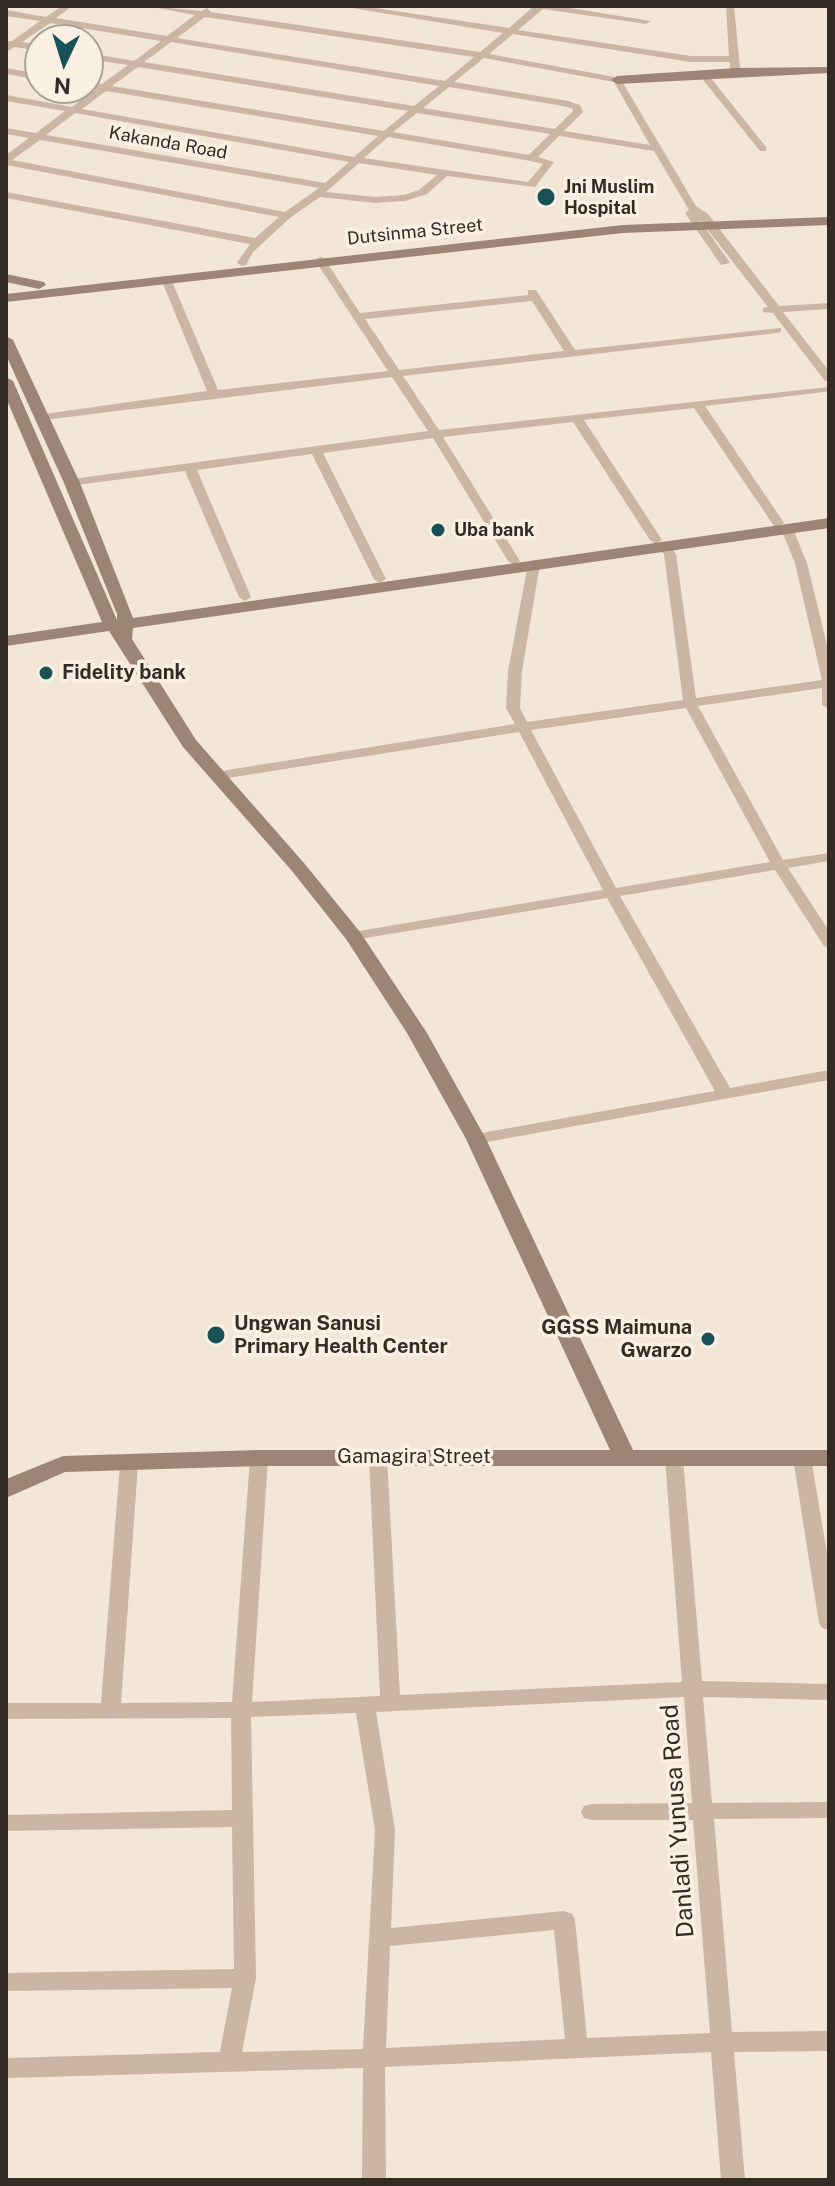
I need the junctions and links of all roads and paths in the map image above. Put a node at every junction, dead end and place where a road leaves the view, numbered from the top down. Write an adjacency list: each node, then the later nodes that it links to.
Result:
1 (68, 6): 9 (street)
2 (151, 6): 8 (street)
3 (214, 6): 8 (street)
4 (344, 6): 11 (street)
5 (540, 6): 10 (street); 11 (street)
6 (730, 6): 17 (street)
7 (6, 13): 9 (street)
8 (202, 14): 12 (street); 14 (street)
9 (46, 19): 12 (street); 13 (street)
10 (646, 21)
11 (510, 32): 14 (street); 17 (street)
12 (166, 38): 16 (street); 21 (street)
13 (9, 45)
14 (482, 55): 20 (street); 21 (street)
15 (104, 59): 16 (street)
16 (132, 64): 22 (street); 27 (street)
17 (735, 65): 18 (street); 19 (street)
18 (829, 70)
19 (703, 74): 20 (street); 33 (street)
20 (617, 80): 32 (street)
21 (447, 84): 27 (street); 30 (street)
22 (104, 85)
23 (104, 87): 29 (street)
24 (6, 98): 26 (street)
25 (78, 104): 26 (street)
26 (70, 110): 31 (street); 35 (street)
27 (415, 110): 29 (street); 30 (street)
28 (6, 131): 31 (street, Kakanda Road)
29 (388, 132): 34 (street); 35 (street)
30 (558, 133): 32 (street); 34 (street)
31 (36, 137): 36 (street); 38 (street, Kakanda Road)
32 (657, 149): 42 (street)
33 (763, 149)
34 (531, 158): 37 (street)
35 (356, 160): 37 (street); 38 (street)
36 (6, 161): 41 (street)
37 (443, 175): 38 (street, Kakanda Road)
38 (322, 190): 41 (street)
39 (6, 195): 44 (street)
40 (829, 213): 42 (street, Dutsinma Street)
41 (287, 215): 44 (street)
42 (698, 217): 43 (street, Dutsinma Street); 45 (street, Dutsinma Street); 46 (street, Dutsinma Street); 54 (street); 55 (street)
43 (829, 221)
44 (258, 242): 46 (street)
45 (320, 260): 48 (street, Dutsinma Street); 56 (street)
46 (242, 263): 49 (street, Dutsinma Street)
47 (6, 278): 49 (street)
48 (166, 279): 51 (street, Dutsinma Street); 63 (street)
49 (39, 285): 50 (street, Dutsinma Street)
50 (6, 289)
51 (13, 297): 52 (street)
52 (6, 305)
53 (829, 306): 55 (street)
54 (762, 310): 55 (street); 57 (street)
55 (776, 310): 62 (street)
56 (359, 316): 59 (street); 60 (street)
57 (777, 330): 59 (street); 62 (street)
58 (6, 340): 65 (street)
59 (572, 354): 60 (street)
60 (396, 373): 63 (street); 67 (street)
61 (6, 381): 79 (street)
62 (827, 381): 64 (street)
63 (214, 394): 65 (street)
64 (698, 405): 66 (street); 73 (street)
65 (44, 417): 70 (street)
66 (577, 418): 67 (street); 74 (street)
67 (436, 434): 68 (street); 75 (street)
68 (316, 450): 69 (street); 77 (street)
69 (189, 466): 70 (street); 78 (street)
70 (72, 483): 79 (street)
71 (829, 515): 73 (street)
72 (829, 523): 73 (street)
73 (782, 526): 74 (street); 82 (street)
74 (660, 543): 75 (street); 76 (street); 83 (street)
75 (514, 561): 77 (street)
76 (534, 564): 79 (street); 85 (street)
77 (380, 579): 78 (street)
78 (245, 597): 79 (street)
79 (118, 624): 80 (street); 81 (street); 86 (street)
80 (6, 631)
81 (6, 641)
82 (829, 684): 83 (street); 84 (street)
83 (690, 703): 85 (street); 88 (street)
84 (829, 705)
85 (523, 727): 86 (street); 89 (street)
86 (215, 776): 90 (street)
87 (829, 857): 88 (street)
88 (779, 866): 89 (street); 91 (street)
89 (612, 894): 90 (street); 93 (street)
90 (353, 936): 94 (street)
91 (829, 943)
92 (829, 1075): 93 (street)
93 (725, 1094): 94 (street)
94 (476, 1139): 95 (street)
95 (625, 1457): 97 (street, Gamagira Street); 100 (street, Gamagira Street)
96 (259, 1458): 97 (street, Gamagira Street); 101 (street, Gamagira Street); 108 (street)
97 (378, 1458): 106 (street)
98 (802, 1458): 99 (street, Gamagira Street); 100 (street, Gamagira Street); 103 (street)
99 (829, 1458)
100 (674, 1459): 104 (street, Danladi Yunusa Road)
101 (129, 1464): 102 (street, Gamagira Street); 110 (street)
102 (6, 1490)
103 (829, 1623)
104 (695, 1689): 105 (street); 106 (street); 111 (street, Danladi Yunusa Road)
105 (829, 1692)
106 (390, 1701): 107 (street)
107 (365, 1703): 108 (street); 116 (street)
108 (241, 1710): 110 (street); 114 (street)
109 (6, 1711): 110 (street)
110 (110, 1712)
111 (702, 1810): 112 (street); 113 (street); 120 (street, Danladi Yunusa Road)
112 (829, 1810)
113 (591, 1812)
114 (244, 1818): 115 (street); 117 (street)
115 (6, 1823)
116 (382, 1938): 121 (street); 122 (street)
117 (245, 1978): 118 (street); 123 (street)
118 (6, 1982)
119 (829, 2041): 120 (street)
120 (719, 2042): 121 (street); 126 (street, Danladi Yunusa Road)
121 (577, 2048): 122 (street)
122 (374, 2058): 123 (street); 125 (street)
123 (229, 2062): 124 (street)
124 (6, 2068)
125 (374, 2180)
126 (733, 2180)

